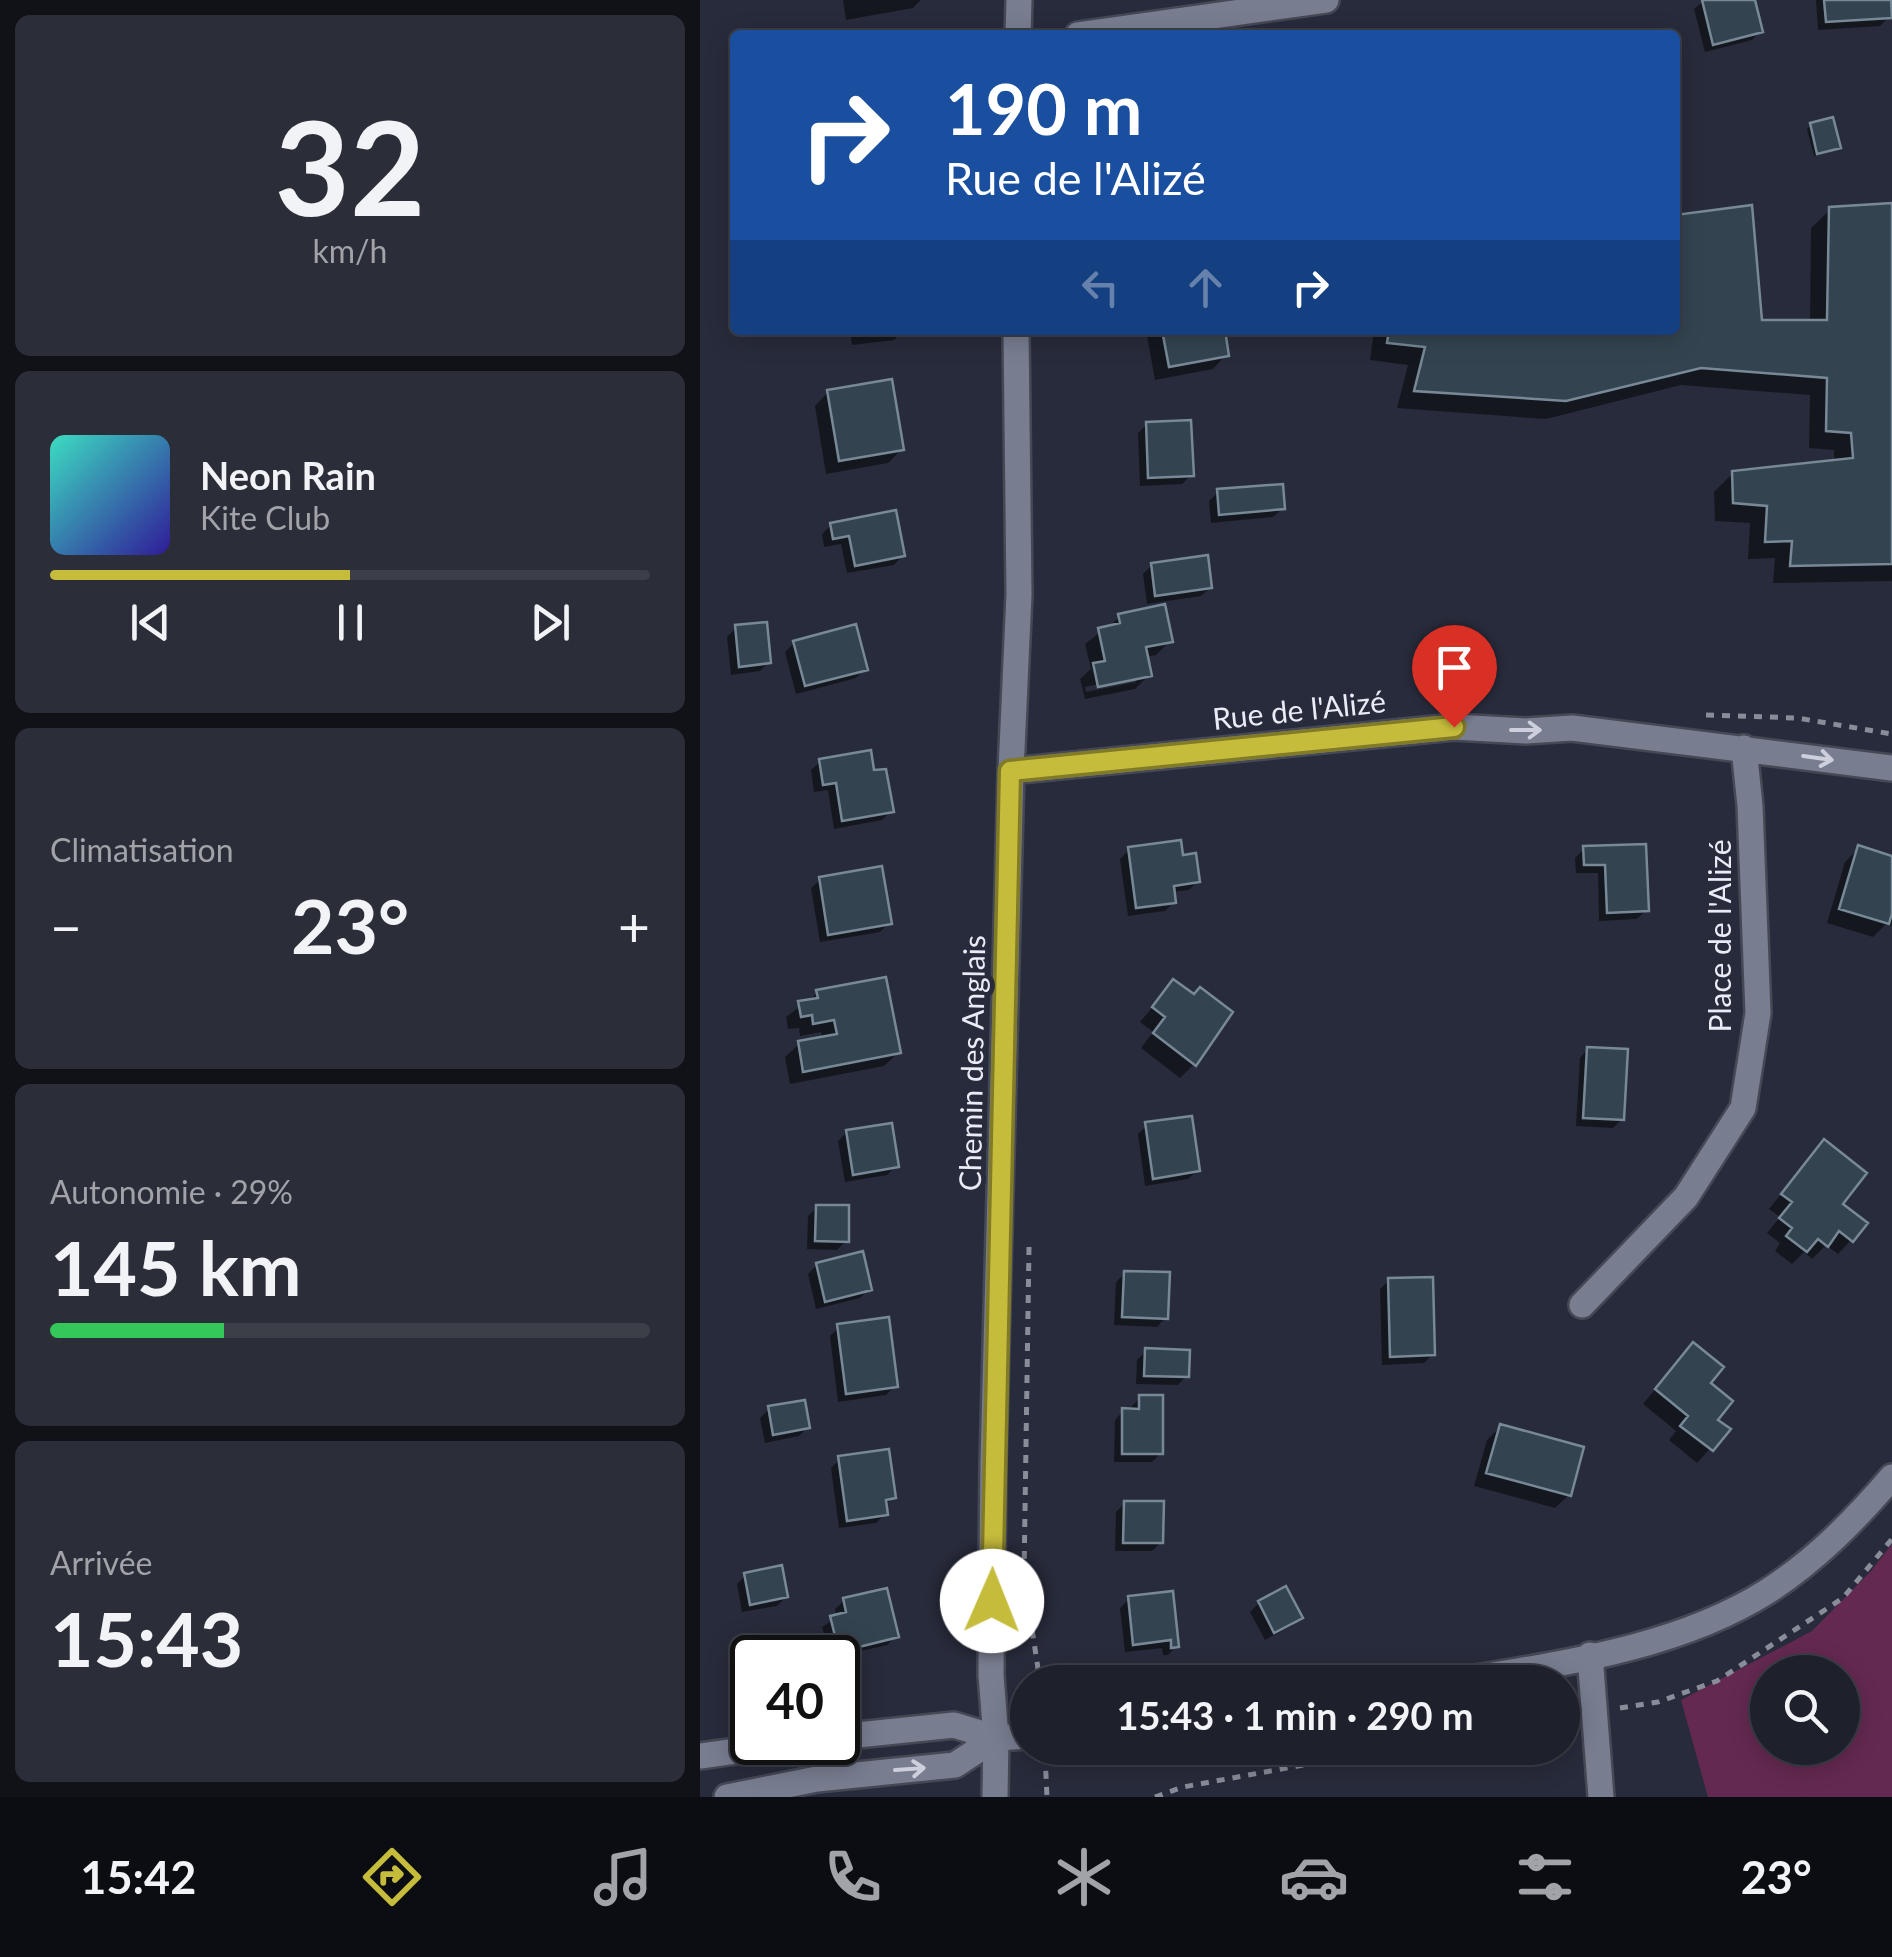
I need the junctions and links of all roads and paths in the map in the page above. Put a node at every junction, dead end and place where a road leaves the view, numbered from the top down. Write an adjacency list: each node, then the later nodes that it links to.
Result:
1 (1019, 0): 3 (street)
2 (1326, 0): 4 (street)
3 (1018, 30)
4 (1113, 30)
5 (1016, 335): 8 (street, Chemin des Anglais)
6 (1744, 748): 7 (street, Rue de l'Alizé, one-way to 7); 8 (street, Rue de l'Alizé, one-way to 6); 10 (street, Place de l'Alizé)
7 (1892, 768)
8 (1010, 771): 19 (street, Chemin des Anglais)
9 (1029, 1242): 14 (path)
10 (1582, 1304)
11 (1892, 1477): 13 (street)
12 (1892, 1540): 16 (path)
13 (1590, 1655): 15 (street); 28 (street)
14 (1037, 1665)
15 (1539, 1665)
16 (1620, 1708)
17 (860, 1736): 19 (street)
18 (1010, 1737): 19 (street)
19 (996, 1738): 24 (street, one-way to 19); 25 (street, Chemin des Anglais)
20 (730, 1752): 21 (street)
21 (700, 1756)
22 (1045, 1765): 26 (path)
23 (1303, 1765): 27 (path)
24 (727, 1797)
25 (995, 1797)
26 (1047, 1797)
27 (1155, 1797)
28 (1600, 1797)

